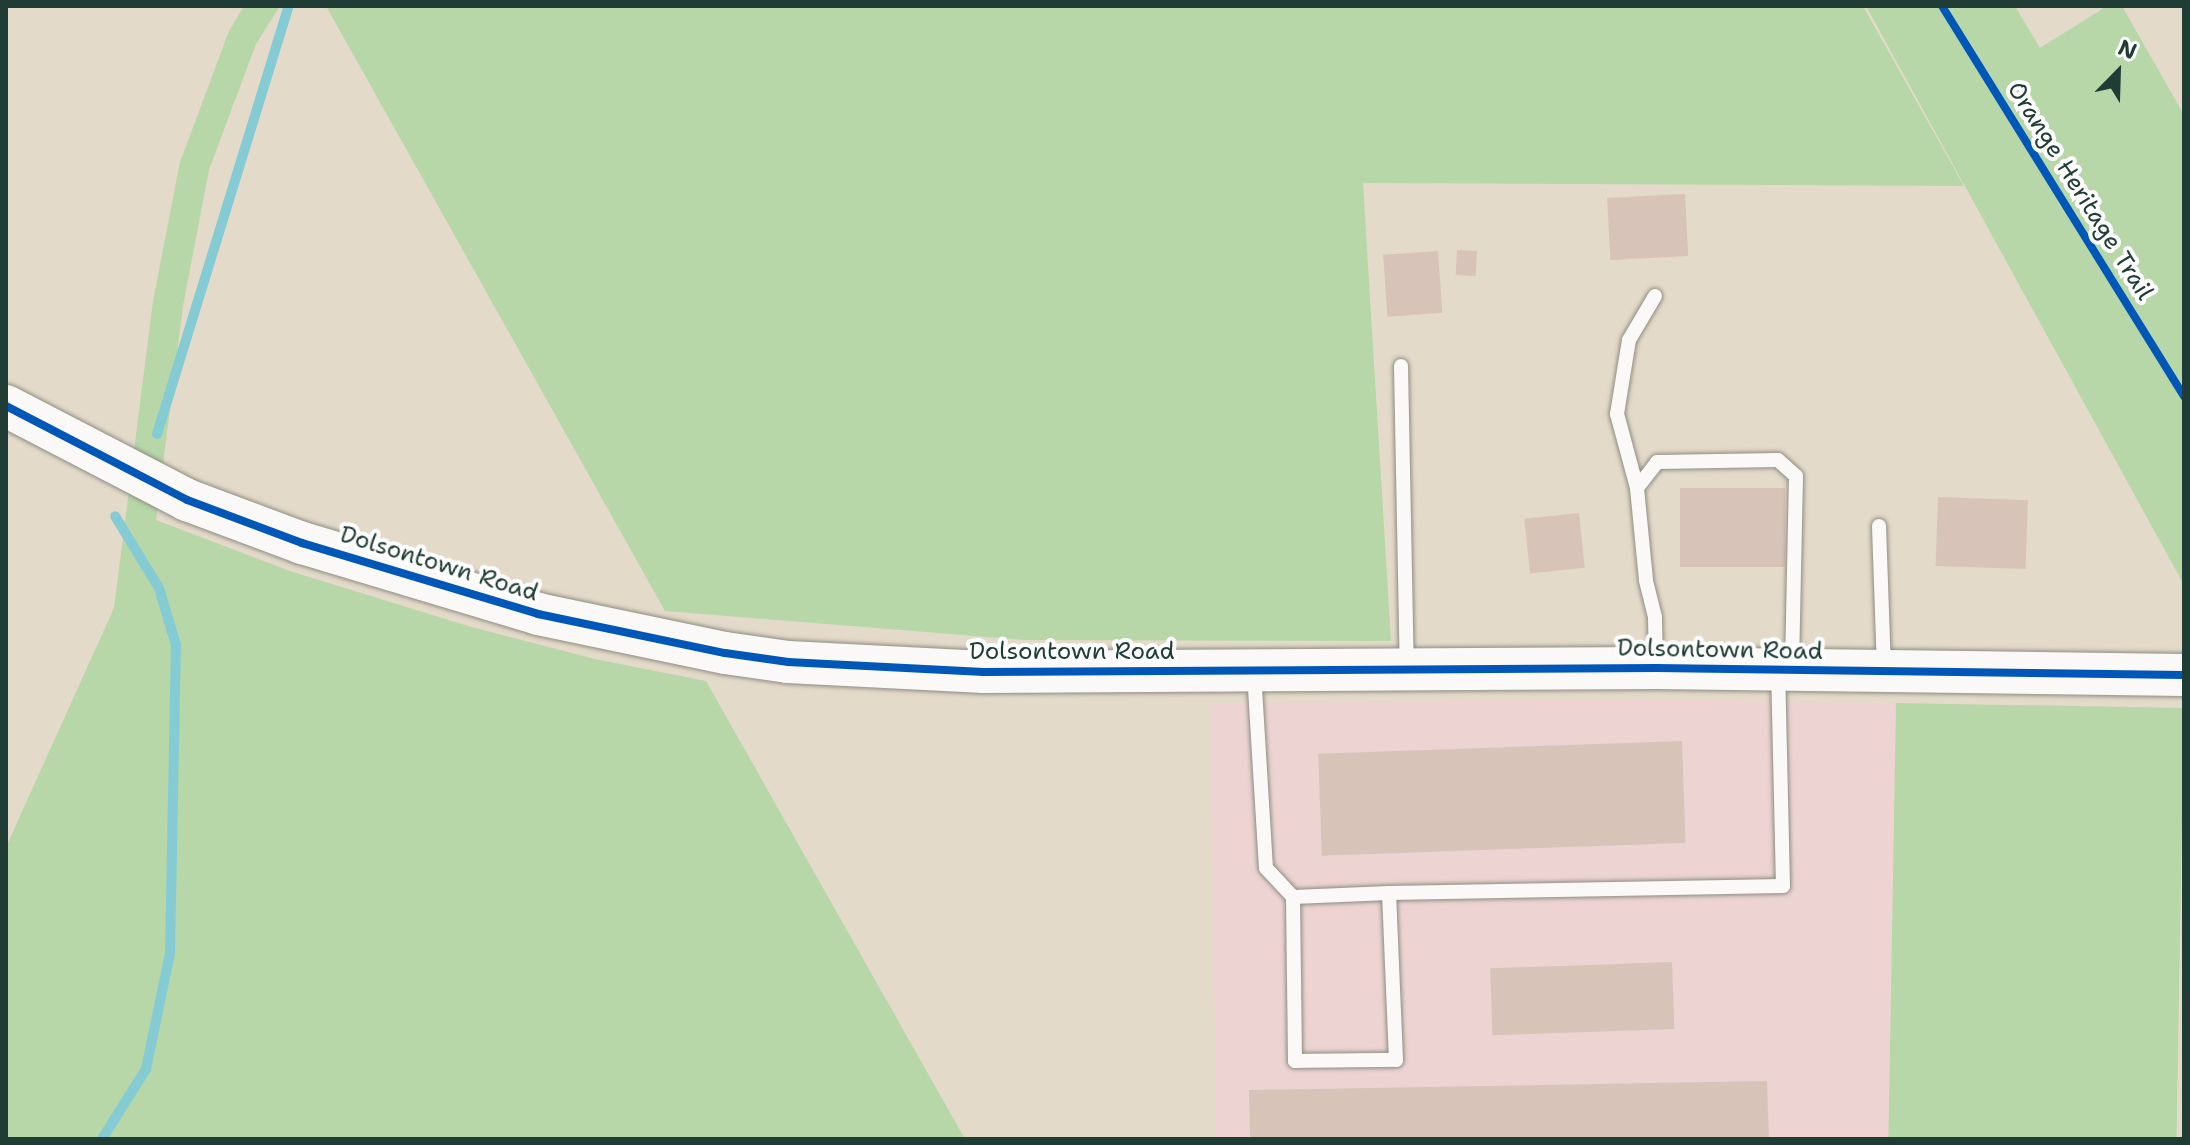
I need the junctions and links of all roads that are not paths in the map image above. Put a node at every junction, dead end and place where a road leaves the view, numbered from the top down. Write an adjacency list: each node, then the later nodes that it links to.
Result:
1 (1655, 296): 4 (lane)
2 (1401, 366): 7 (lane)
3 (6, 406): 10 (street, Dolsontown Road)
4 (1637, 488): 6 (lane); 8 (lane)
5 (1879, 526): 9 (lane)
6 (1656, 668): 7 (street, Dolsontown Road); 8 (street, Dolsontown Road)
7 (1407, 670): 10 (street, Dolsontown Road)
8 (1785, 670): 9 (street, Dolsontown Road); 12 (lane)
9 (1884, 671): 11 (street, Dolsontown Road)
10 (1253, 672): 13 (lane)
11 (2184, 675)
12 (1389, 893): 13 (lane); 13 (lane)
13 (1293, 897)

